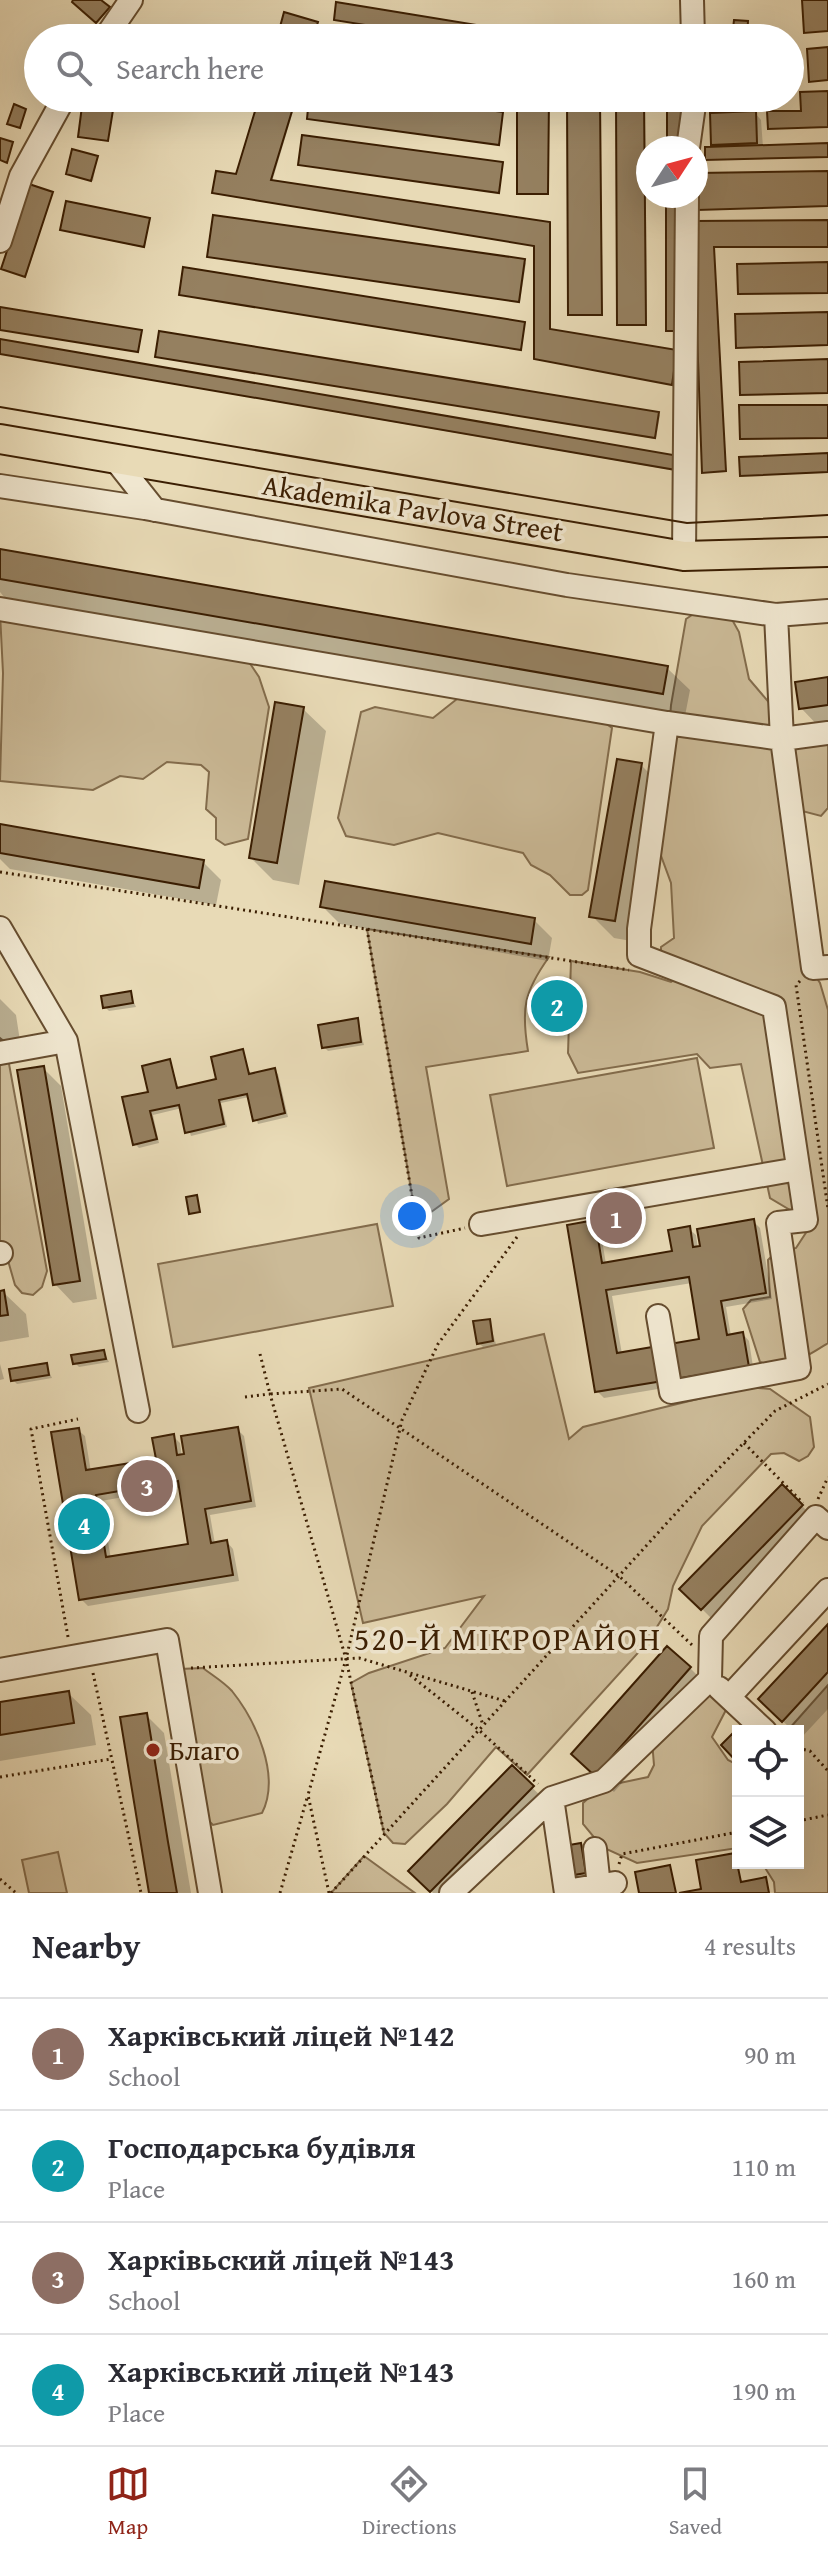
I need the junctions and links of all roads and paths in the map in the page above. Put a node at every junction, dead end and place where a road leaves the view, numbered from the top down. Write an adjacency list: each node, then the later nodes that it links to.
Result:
1 (131, 0): 3 (street)
2 (692, 0): 4 (street)
3 (115, 24)
4 (693, 24)
5 (56, 112): 9 (street)
6 (693, 112): 7 (street)
7 (690, 136)
8 (687, 208): 15 (street)
9 (0, 241)
10 (0, 439): 11 (main road, Akademika Pavlova Street)
11 (113, 457): 13 (street); 15 (main road, Akademika Pavlova Street)
12 (0, 486): 13 (street)
13 (155, 510): 18 (street)
14 (828, 552): 15 (main road, Akademika Pavlova Street)
15 (684, 556)
16 (0, 609): 19 (street)
17 (828, 611): 18 (street)
18 (776, 615): 21 (street)
19 (667, 723): 21 (street); 28 (street)
20 (828, 733): 21 (street)
21 (782, 739): 25 (street)
22 (0, 872): 24 (path)
23 (0, 928): 30 (street)
24 (367, 929): 26 (path); 35 (path)
25 (828, 967)
26 (640, 972)
27 (796, 985): 29 (path)
28 (776, 1019): 29 (path); 32 (street)
29 (803, 1024): 33 (path)
30 (66, 1041): 31 (street); 41 (street)
31 (0, 1053)
32 (798, 1169): 34 (street); 36 (street)
33 (828, 1209)
34 (532, 1215): 35 (street); 43 (path)
35 (481, 1224)
36 (658, 1316)
37 (260, 1354): 39 (path)
38 (828, 1384): 44 (path)
39 (270, 1394): 40 (path); 43 (path); 50 (path)
40 (245, 1397)
41 (138, 1411)
42 (78, 1419): 49 (path)
43 (400, 1428): 47 (path); 50 (path)
44 (744, 1443): 46 (path); 47 (path)
45 (828, 1477): 46 (path)
46 (821, 1521): 53 (street)
47 (619, 1576): 53 (path); 57 (path)
48 (828, 1590): 56 (street)
49 (80, 1655): 51 (street); 52 (street); 62 (path)
50 (346, 1659): 51 (path); 54 (path); 65 (path); 69 (path)
51 (172, 1669): 77 (street)
52 (0, 1670)
53 (710, 1671): 56 (street); 66 (street)
54 (406, 1672): 55 (path); 60 (path)
55 (472, 1692): 57 (path); 58 (path)
56 (729, 1697): 59 (street)
57 (505, 1701): 58 (path)
58 (483, 1725): 60 (path)
59 (759, 1725)
60 (479, 1730): 66 (path); 69 (path)
61 (804, 1750): 63 (path)
62 (112, 1759): 64 (path); 76 (path)
63 (828, 1771)
64 (0, 1777)
65 (308, 1795): 78 (path); 79 (path)
66 (552, 1798): 74 (street); 80 (street)
67 (828, 1815): 68 (path)
68 (804, 1820)
69 (384, 1833): 79 (path)
70 (732, 1833): 72 (path)
71 (595, 1849): 74 (street)
72 (622, 1854)
73 (0, 1879): 75 (path)
74 (566, 1892)
75 (16, 1893)
76 (141, 1893)
77 (210, 1893)
78 (280, 1893)
79 (330, 1893)
80 (451, 1893)

